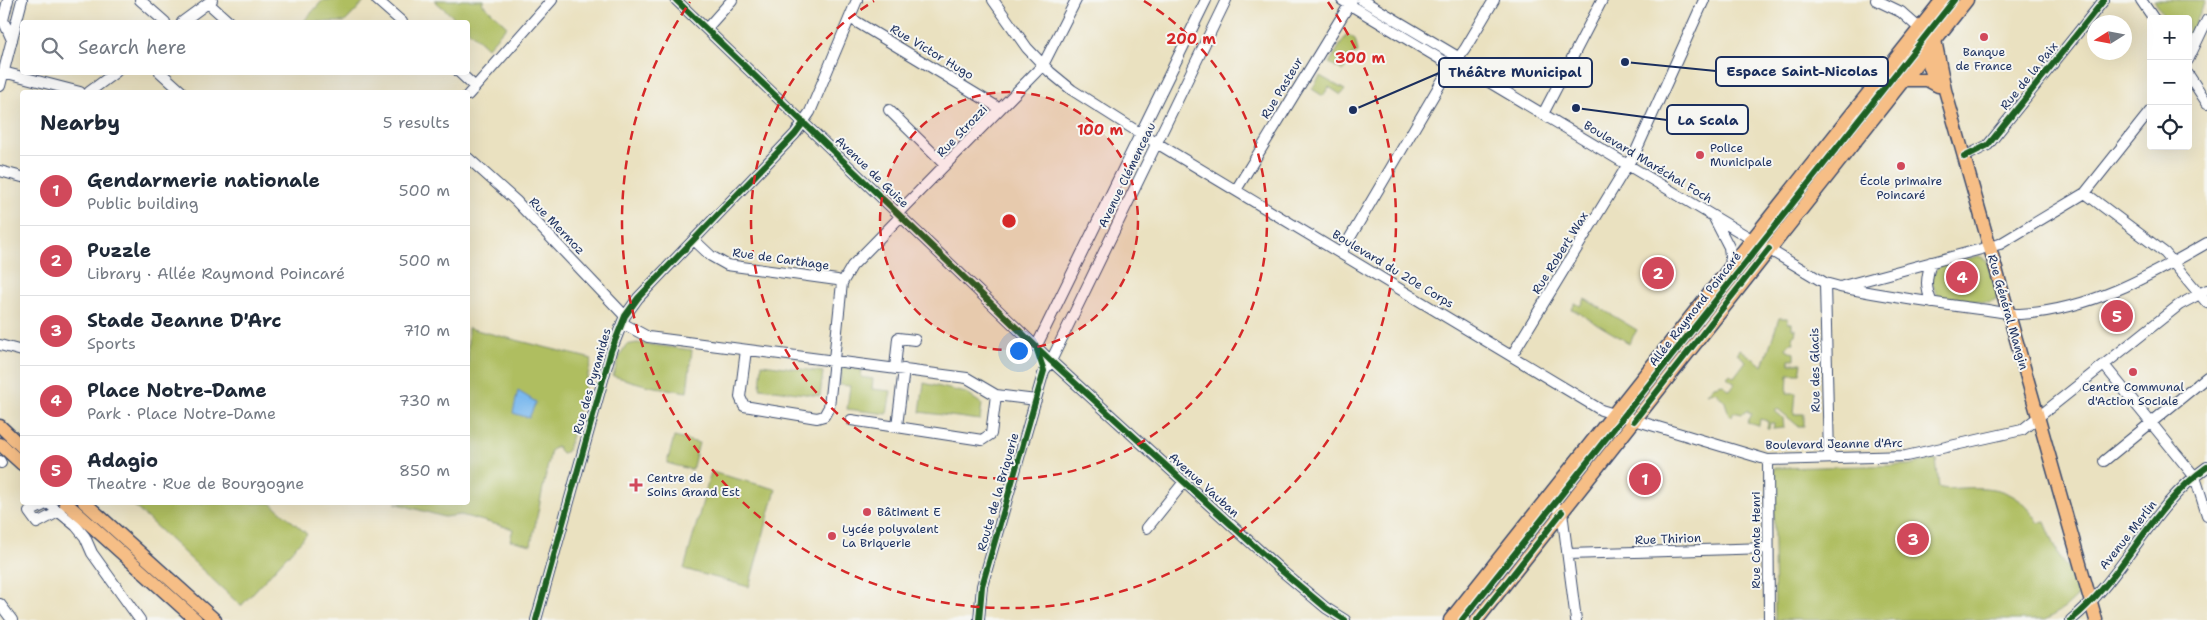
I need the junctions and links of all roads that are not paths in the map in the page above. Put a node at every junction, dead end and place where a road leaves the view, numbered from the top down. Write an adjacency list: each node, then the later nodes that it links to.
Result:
1 (8, 0): 33 (street)
2 (22, 0): 33 (street)
3 (140, 0): 26 (street)
4 (377, 0): 29 (street)
5 (552, 0): 52 (street)
6 (676, 0): 31 (street, Avenue de Guise)
7 (732, 0): 31 (street)
8 (857, 0): 25 (street, Rue des Pyramides)
9 (993, 0): 38 (street, Boulevard du 20e Corps)
10 (1076, 0): 38 (street, Rue Strozzi)
11 (1206, 0): 59 (street, Avenue Clémenceau)
12 (1226, 0): 60 (street, Avenue Clémenceau)
13 (1362, 0): 37 (street, Boulevard Maréchal Foch)
14 (1494, 0): 37 (street)
15 (1602, 0): 56 (street)
16 (1704, 0): 63 (street, Rue Robert Wax)
17 (1876, 0): 32 (street)
18 (1942, 0): 32 (main road, Allée Raymond Poincaré)
19 (1967, 0): 34 (main road, Allée Raymond Poincaré)
20 (2104, 0): 61 (street, Rue de la Paix)
21 (2141, 0): 24 (street)
22 (1347, 1): 39 (street, Boulevard Maréchal Foch); 67 (street, Rue Pasteur)
23 (210, 2): 27 (street); 28 (street)
24 (2151, 15)
25 (850, 18): 55 (street, Rue Victor Hugo); 58 (street, Rue des Pyramides)
26 (163, 20)
27 (185, 20)
28 (228, 20)
29 (400, 20)
30 (2207, 20): 36 (street)
31 (707, 28): 58 (street, Avenue de Guise)
32 (1920, 29): 34 (main road); 35 (main road); 71 (main road, Allée Raymond Poincaré)
33 (12, 40): 41 (street)
34 (1935, 40): 35 (main road, Allée Raymond Poincaré); 48 (main road, Rue Général Mangin)
35 (1925, 52): 45 (main road, Allée Raymond Poincaré); 48 (main road)
36 (2192, 52)
37 (1458, 57): 39 (street); 40 (street, Boulevard Maréchal Foch)
38 (1043, 65): 55 (street, Rue Strozzi); 59 (street, Boulevard du 20e Corps)
39 (1452, 66): 40 (street, Boulevard Maréchal Foch); 76 (street)
40 (1466, 69): 56 (street, Boulevard Maréchal Foch)
41 (3, 72): 47 (street); 49 (street)
42 (112, 75): 50 (street)
43 (163, 75): 51 (street)
44 (461, 75): 52 (street)
45 (1903, 80): 48 (main road); 75 (main road, Allée Raymond Poincaré)
46 (2192, 80): 53 (street)
47 (0, 86)
48 (1940, 88): 61 (main road, Rue Général Mangin)
49 (72, 90)
50 (93, 90)
51 (180, 90)
52 (471, 91)
53 (2207, 103)
54 (889, 110): 64 (street)
55 (999, 110): 64 (street, Rue Strozzi)
56 (1543, 114): 63 (street, Boulevard Maréchal Foch)
57 (2147, 115): 68 (street)
58 (804, 122): 69 (street, Avenue de Guise); 72 (street, Rue des Pyramides)
59 (1140, 134): 60 (street, Boulevard du 20e Corps); 91 (street, Avenue Clémenceau)
60 (1157, 143): 67 (street, Boulevard du 20e Corps); 96 (street, Avenue Clémenceau)
61 (1964, 157): 74 (main road, Rue Général Mangin)
62 (470, 160): 88 (street, Rue Mermoz)
63 (1628, 164): 70 (street, Boulevard Maréchal Foch); 94 (street, Rue Robert Wax)
64 (946, 165): 69 (street, Rue Strozzi)
65 (0, 171): 66 (street)
66 (20, 176)
67 (1236, 190): 76 (street, Boulevard du 20e Corps)
68 (2085, 193): 74 (street); 79 (street)
69 (900, 215): 81 (street, Rue Strozzi); 91 (street, Avenue de Guise)
70 (1713, 216): 71 (street, Boulevard Maréchal Foch); 80 (street, Boulevard Maréchal Foch)
71 (1752, 238): 75 (street, Boulevard Maréchal Foch); 80 (main road, Allée Raymond Poincaré)
72 (694, 240): 81 (street, Rue de Carthage); 88 (street, Rue des Pyramides)
73 (2207, 243): 77 (street, Boulevard Maréchal Foch)
74 (1994, 245): 78 (street); 87 (main road, Rue Général Mangin)
75 (1769, 249): 82 (street, Boulevard Maréchal Foch); 106 (main road, Allée Raymond Poincaré)
76 (1341, 253): 94 (street, Boulevard du 20e Corps)
77 (2189, 254): 79 (street, Boulevard Maréchal Foch); 84 (street)
78 (1931, 262): 83 (street); 85 (street)
79 (2174, 263): 84 (street); 87 (street, Boulevard Maréchal Foch)
80 (1731, 264): 103 (main road, Allée Raymond Poincaré)
81 (842, 283): 95 (street)
82 (1825, 283): 83 (street, Boulevard Maréchal Foch); 112 (street, Rue des Glacis)
83 (1840, 287): 85 (street, Boulevard Maréchal Foch)
84 (2200, 289): 86 (street); 97 (street, Boulevard Jeanne d'Arc)
85 (1932, 303): 87 (street, Boulevard Maréchal Foch)
86 (2207, 303)
87 (2008, 312): 104 (main road, Rue Général Mangin)
88 (623, 320): 93 (street, Rue Mermoz); 133 (street, Rue des Pyramides)
89 (915, 340): 98 (street)
90 (0, 345): 92 (street)
91 (1036, 347): 96 (street, Avenue de Guise); 99 (street)
92 (20, 350)
93 (746, 350): 95 (street, Rue Mermoz); 95 (street)
94 (1512, 355): 103 (street, Boulevard du 20e Corps)
95 (832, 360): 98 (street, Rue Mermoz)
96 (1051, 361): 99 (street, Route de la Briquerie); 118 (street, Avenue Vauban)
97 (2104, 365): 104 (street, Boulevard Jeanne d'Arc); 107 (street)
98 (899, 368): 101 (street, Rue Mermoz); 109 (street)
99 (1044, 371): 102 (street, Route de la Briquerie)
100 (2207, 377): 107 (street)
101 (996, 395): 102 (street); 109 (street)
102 (1036, 400): 134 (street, Route de la Briquerie)
103 (1613, 414): 106 (street, Boulevard du 20e Corps); 119 (main road, Allée Raymond Poincaré)
104 (2038, 418): 112 (street, Boulevard Jeanne d'Arc); 127 (main road, Rue Général Mangin)
105 (851, 420): 109 (street)
106 (1634, 421): 113 (street, Boulevard Jeanne d'Arc); 122 (main road, Allée Raymond Poincaré)
107 (2151, 423): 114 (street); 117 (street)
108 (0, 426): 111 (main road)
109 (897, 426)
110 (0, 444): 115 (main road)
111 (20, 445)
112 (1829, 457): 113 (street, Boulevard Jeanne d'Arc)
113 (1768, 460): 125 (street, Rue Comte Henri)
114 (2104, 461)
115 (20, 462)
116 (2207, 467): 117 (street, Avenue Merlin)
117 (2195, 477): 123 (street); 127 (street, Avenue Merlin)
118 (1184, 482): 124 (street); 135 (street, Avenue Vauban)
119 (1546, 498): 122 (street); 136 (main road, Allée Raymond Poincaré)
120 (62, 507): 121 (main road); 130 (street)
121 (89, 512): 131 (main road); 132 (main road)
122 (1562, 512): 126 (street); 137 (main road, Allée Raymond Poincaré)
123 (2207, 516)
124 (1147, 528)
125 (1768, 548): 126 (street, Rue Thirion); 139 (street, Rue Comte Henri)
126 (1568, 554): 138 (street)
127 (2091, 602): 140 (street, Avenue Merlin); 141 (main road, Rue Général Mangin)
128 (0, 604): 129 (street)
129 (12, 620)
130 (140, 620)
131 (196, 620)
132 (215, 620)
133 (536, 620)
134 (979, 620)
135 (1345, 620)
136 (1450, 620)
137 (1477, 620)
138 (1576, 620)
139 (1769, 620)
140 (2071, 620)
141 (2096, 620)

